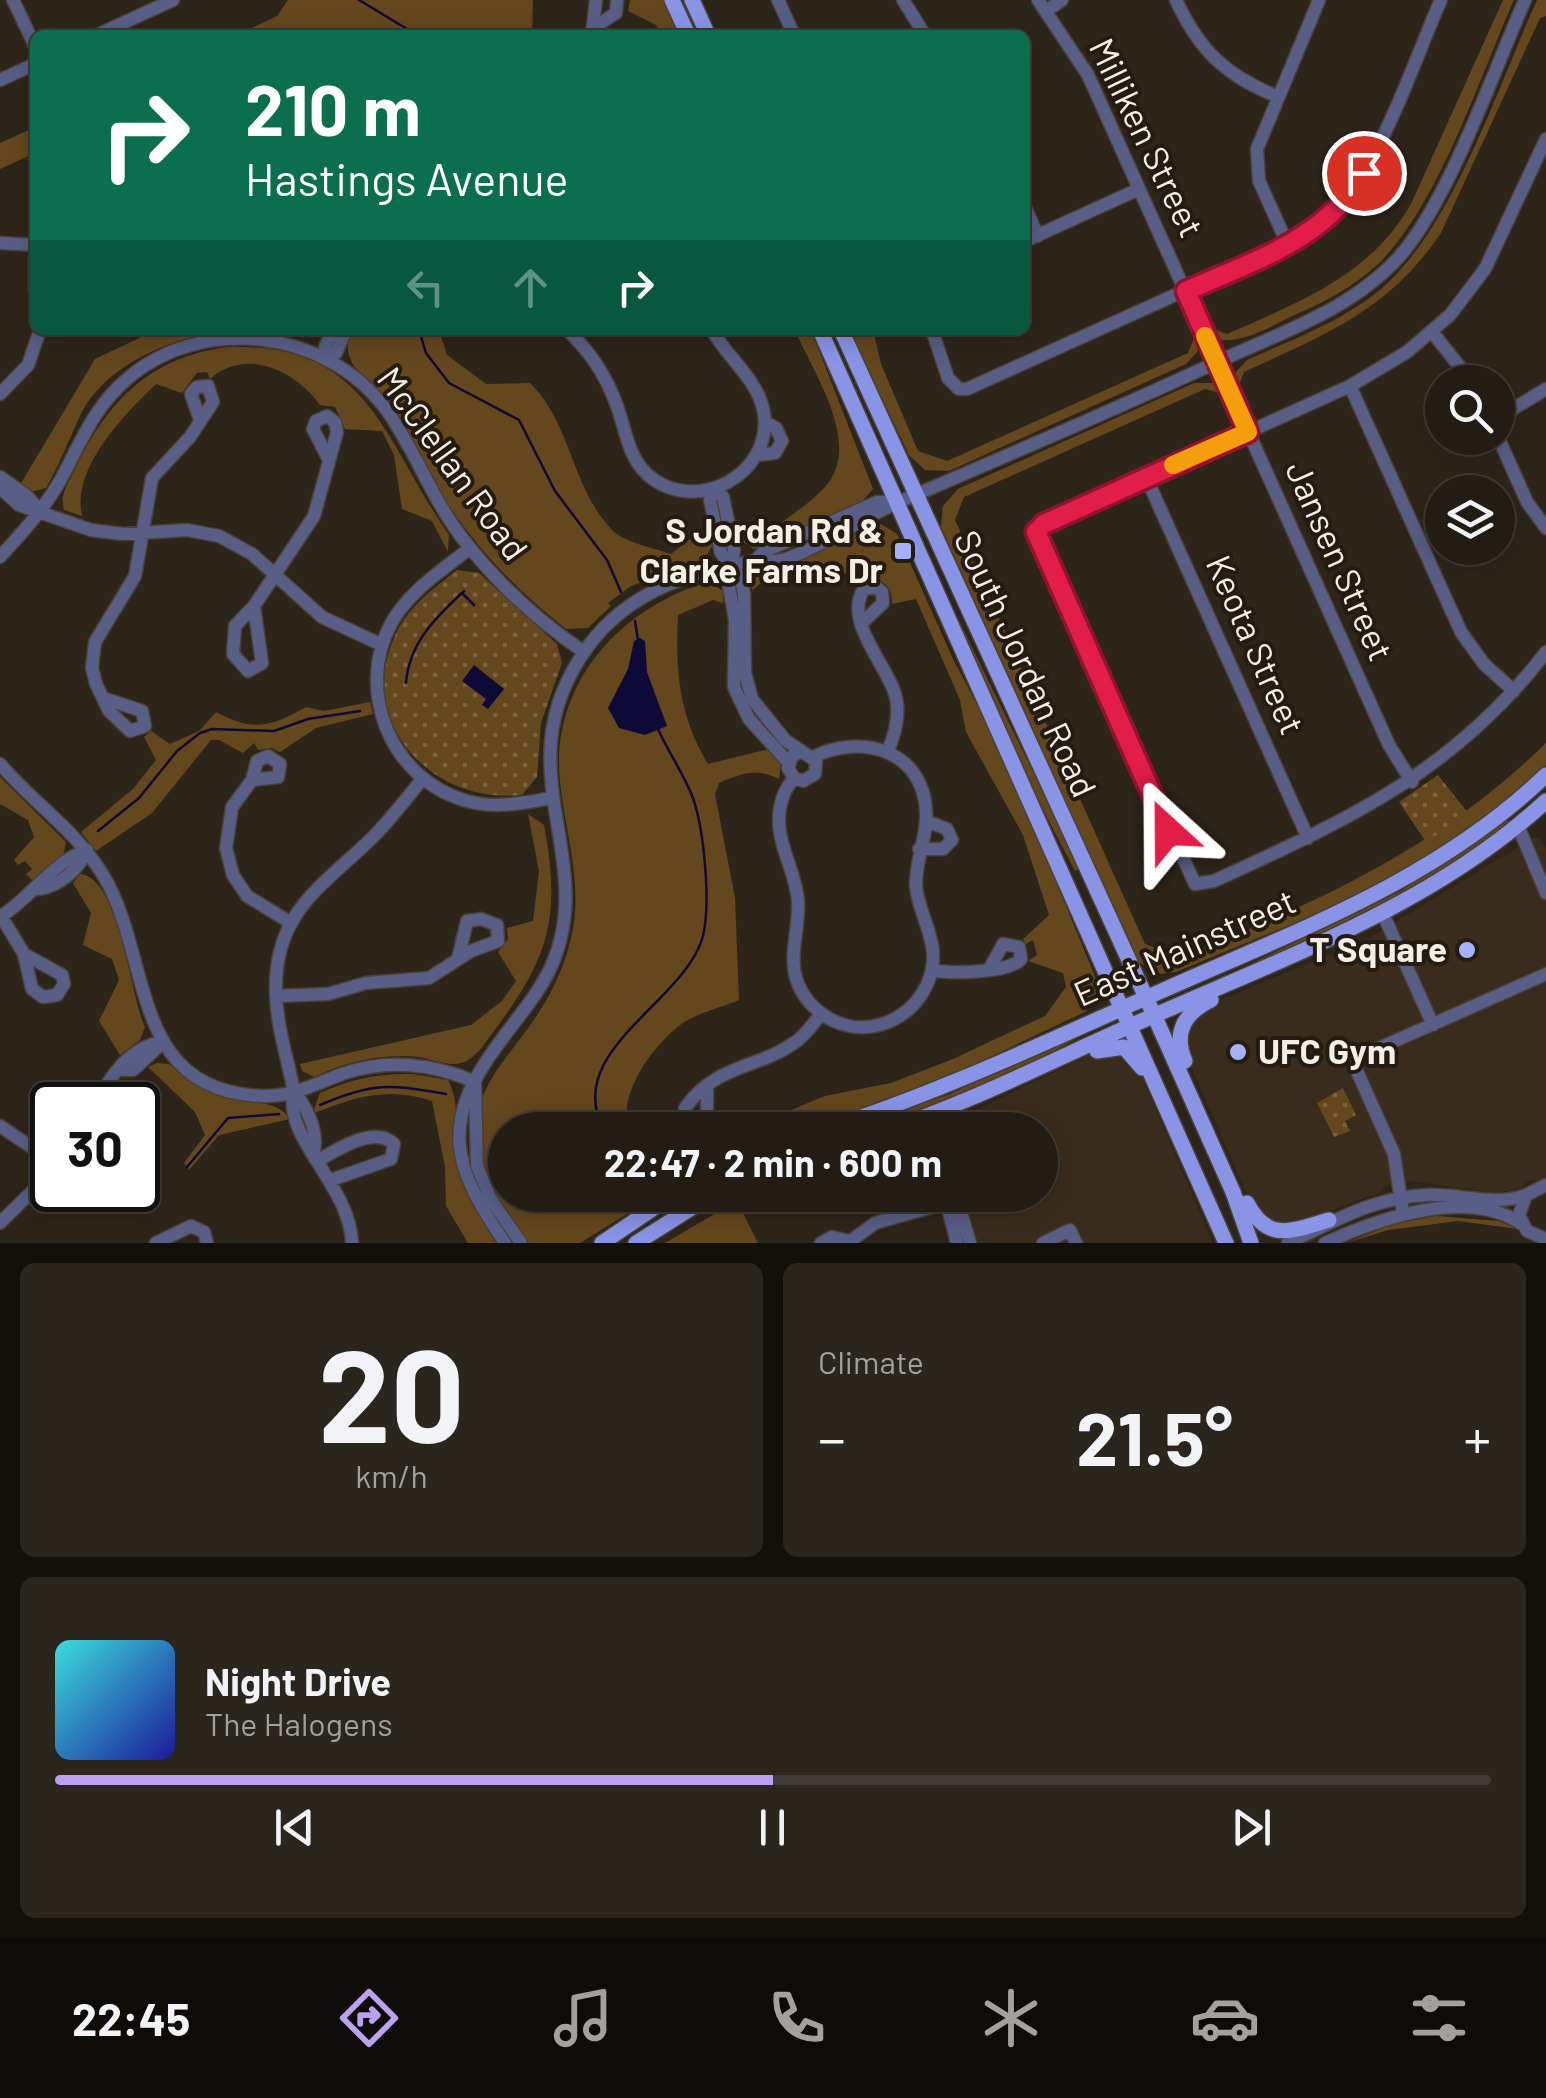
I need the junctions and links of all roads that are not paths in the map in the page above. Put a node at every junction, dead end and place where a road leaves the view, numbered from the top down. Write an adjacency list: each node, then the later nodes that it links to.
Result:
1 (13, 0): 23 (street)
2 (173, 0): 14 (street)
3 (596, 0): 17 (street)
4 (617, 0): 18 (street)
5 (672, 0): 19 (main road)
6 (692, 0): 20 (main road)
7 (778, 0): 21 (street)
8 (903, 0): 22 (street)
9 (1062, 0): 15 (street)
10 (1176, 0): 26 (street)
11 (1319, 0): 26 (street)
12 (1441, 0): 32 (street)
13 (1525, 0): 44 (street)
14 (145, 6): 16 (street)
15 (1042, 6): 28 (street, Milliken Street)
16 (105, 30)
17 (593, 30)
18 (595, 30)
19 (686, 30)
20 (706, 30)
21 (792, 30)
22 (922, 30)
23 (30, 36)
24 (30, 66): 25 (street)
25 (0, 80)
26 (1276, 96): 32 (street)
27 (1546, 140): 34 (street)
28 (1140, 189): 29 (street); 33 (street, Milliken Street)
29 (1032, 238)
30 (0, 243): 31 (street)
31 (30, 245)
32 (1288, 245): 33 (street)
33 (1186, 291): 42 (street); 44 (street, Milliken Street)
34 (1432, 332): 45 (street); 46 (street)
35 (38, 335): 48 (street)
36 (331, 335): 43 (street)
37 (344, 335): 43 (street)
38 (572, 335): 59 (street)
39 (716, 335): 51 (street)
40 (822, 335): 61 (main road, South Jordan Road)
41 (843, 335): 60 (main road, South Jordan Road)
42 (933, 335)
43 (327, 358): 62 (street, McClellan Road); 65 (street, McClellan Road)
44 (1217, 362): 52 (street, Jansen Street); 60 (street)
45 (1458, 365)
46 (1350, 386): 52 (street); 74 (street)
47 (1546, 389): 49 (street)
48 (0, 394)
49 (1515, 408)
50 (199, 417): 64 (street)
51 (765, 422): 53 (street); 53 (street)
52 (1248, 432): 57 (street); 85 (street, Jansen Street)
53 (756, 455): 59 (street)
54 (1506, 455): 63 (street)
55 (329, 460): 68 (street)
56 (0, 478): 62 (street)
57 (1146, 478): 91 (street, Keota Street); 91 (street)
58 (0, 488): 62 (street)
59 (714, 490): 67 (street)
60 (915, 496): 61 (street); 105 (main road, South Jordan Road)
61 (898, 502): 67 (street); 106 (main road, South Jordan Road)
62 (40, 512): 64 (street); 66 (street, McClellan Road)
63 (1546, 528)
64 (144, 534): 68 (street); 75 (street)
65 (470, 548): 71 (street); 72 (street, McClellan Road)
66 (0, 557)
67 (730, 566): 72 (street); 76 (street)
68 (275, 576): 69 (street); 71 (street)
69 (254, 606)
70 (863, 622): 77 (street)
71 (382, 645): 82 (street)
72 (584, 652): 87 (street)
73 (1546, 652): 74 (street)
74 (1514, 691): 85 (street)
75 (106, 699)
76 (759, 721): 78 (street); 79 (street)
77 (888, 751): 78 (street); 89 (street)
78 (807, 754): 79 (street); 83 (street)
79 (788, 762): 83 (street)
80 (0, 764): 92 (street)
81 (1546, 775): 105 (main road, East Mainstreet)
82 (423, 778): 87 (street); 97 (street)
83 (794, 778): 107 (street)
84 (252, 780): 97 (street)
85 (1412, 782): 91 (street)
86 (1546, 787): 90 (main road)
87 (551, 798): 114 (street)
88 (1546, 801): 90 (main road, East Mainstreet)
89 (926, 821): 93 (street); 93 (street)
90 (1518, 826): 94 (street); 95 (main road, East Mainstreet)
91 (1308, 838)
92 (86, 850): 96 (street); 111 (street)
93 (920, 850): 101 (street)
94 (1546, 893)
95 (1383, 914): 102 (main road, East Mainstreet); 110 (street)
96 (1, 917): 98 (street)
97 (291, 923): 104 (street)
98 (24, 954)
99 (458, 959): 104 (street)
100 (991, 966): 101 (street)
101 (932, 970): 107 (street)
102 (1252, 972): 108 (main road, East Mainstreet); 116 (main road)
103 (1546, 974): 110 (street)
104 (276, 996): 117 (street)
105 (1146, 998): 106 (main road, East Mainstreet); 108 (main road, South Jordan Road)
106 (1124, 1008): 109 (main road, South Jordan Road); 118 (main road, East Mainstreet)
107 (822, 1014): 115 (street)
108 (1154, 1015): 109 (main road, East Mainstreet); 116 (main road, South Jordan Road)
109 (1132, 1025): 112 (main road, East Mainstreet); 120 (main road, South Jordan Road)
110 (1432, 1025): 129 (street)
111 (162, 1042): 113 (street); 117 (street)
112 (1014, 1078): 119 (main road, East Mainstreet); 120 (main road)
113 (113, 1082)
114 (475, 1082): 117 (street); 143 (street); 144 (street)
115 (707, 1087)
116 (1187, 1089): 124 (main road, South Jordan Road)
117 (294, 1092): 123 (street)
118 (877, 1112)
119 (951, 1112)
120 (1171, 1113): 152 (main road, South Jordan Road)
121 (0, 1126): 122 (street)
122 (30, 1146)
123 (316, 1155): 125 (street); 125 (street)
124 (1226, 1176): 136 (main road); 153 (main road, South Jordan Road)
125 (331, 1180): 142 (street)
126 (1546, 1186): 128 (street)
127 (30, 1194): 137 (street)
128 (1526, 1195): 129 (street); 138 (street)
129 (1401, 1197): 135 (street); 136 (street)
130 (648, 1212): 145 (main road)
131 (685, 1212): 146 (main road)
132 (908, 1212): 139 (street)
133 (951, 1212): 148 (street)
134 (956, 1212): 149 (street)
135 (1404, 1213): 138 (street); 155 (street)
136 (1329, 1220): 154 (street)
137 (0, 1223)
138 (1534, 1236)
139 (849, 1242): 147 (street)
140 (156, 1243): 141 (street)
141 (207, 1243)
142 (352, 1243)
143 (506, 1243)
144 (521, 1243)
145 (602, 1243)
146 (636, 1243)
147 (821, 1243)
148 (957, 1243)
149 (970, 1243)
150 (1042, 1243): 151 (street)
151 (1076, 1243)
152 (1226, 1243)
153 (1251, 1243)
154 (1288, 1243)
155 (1325, 1243)

